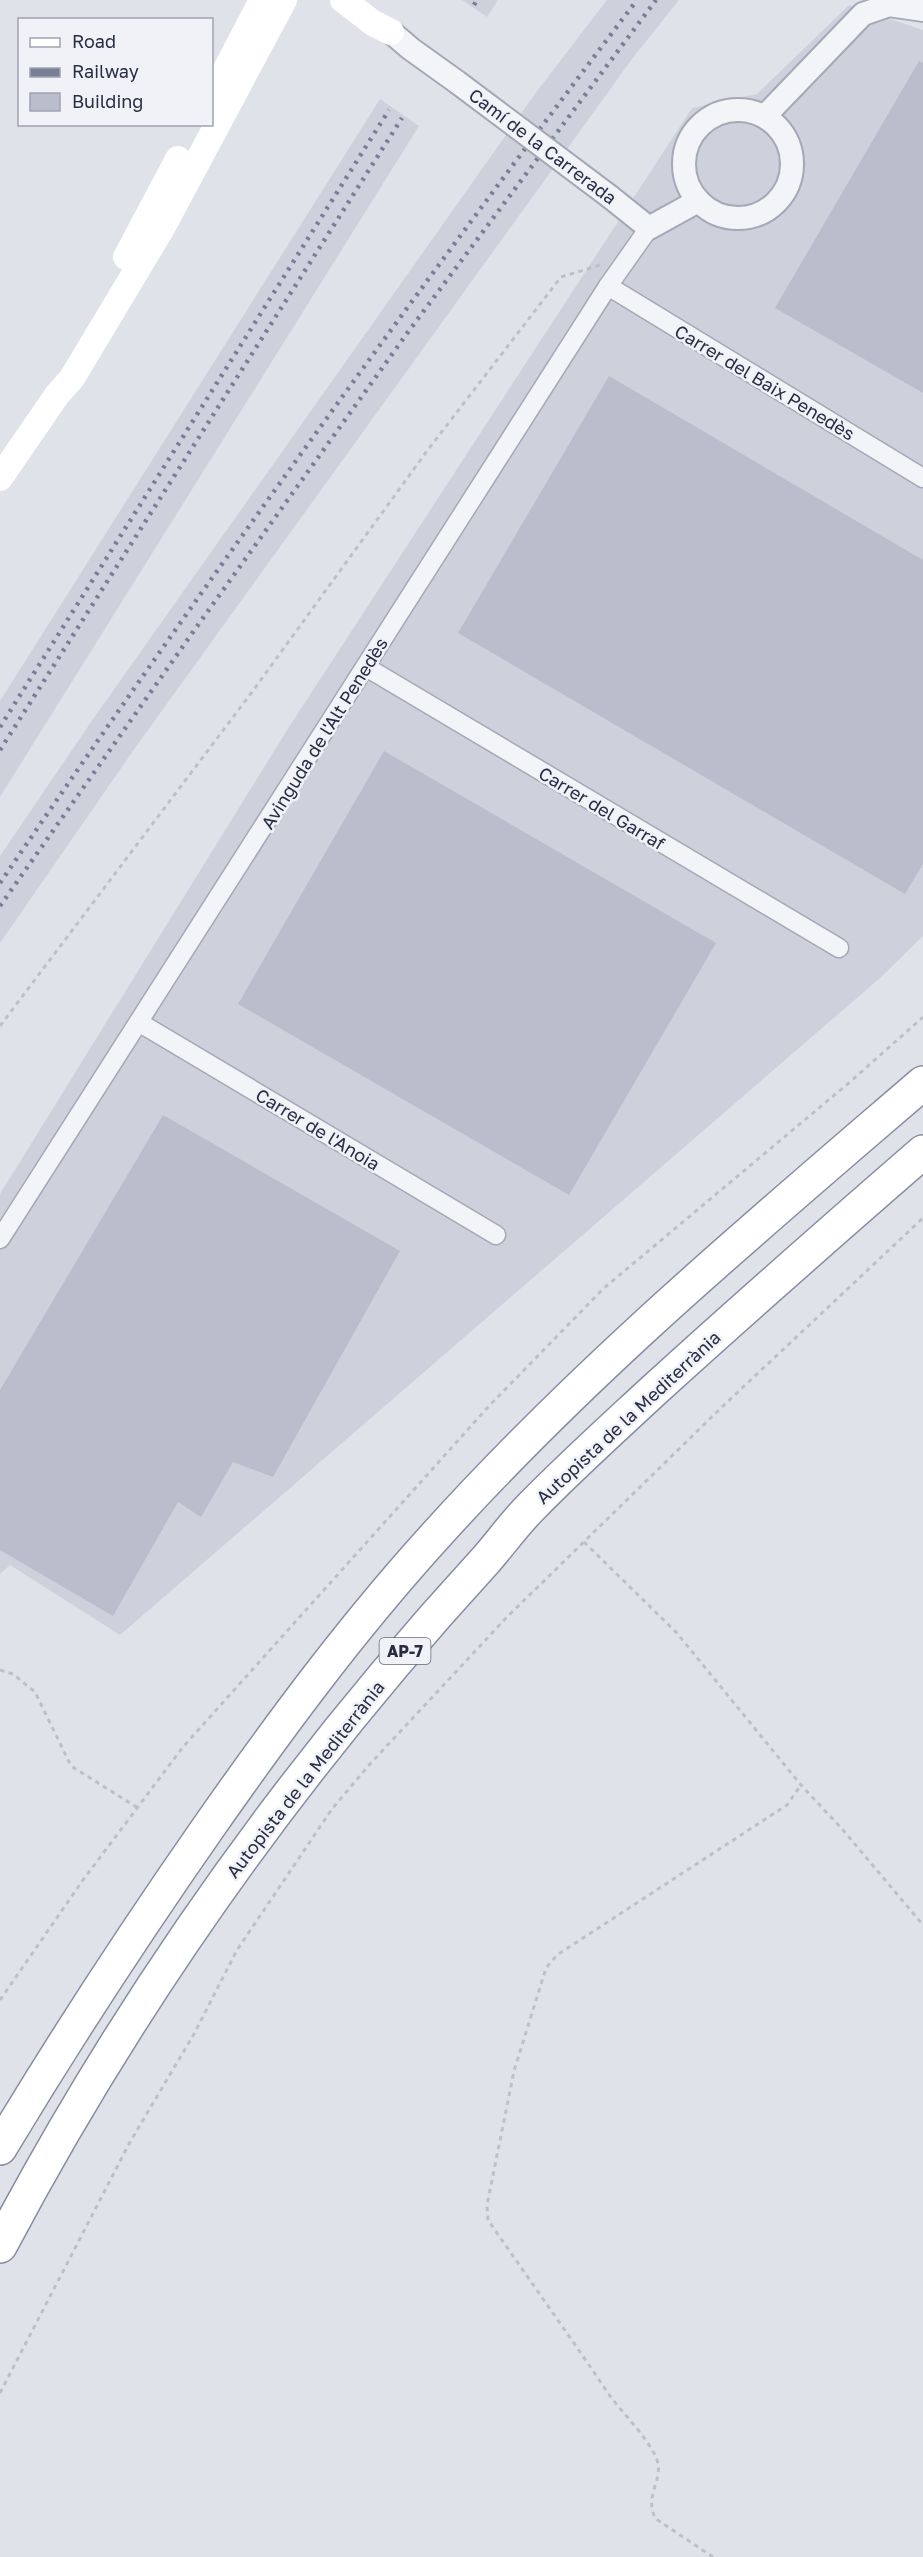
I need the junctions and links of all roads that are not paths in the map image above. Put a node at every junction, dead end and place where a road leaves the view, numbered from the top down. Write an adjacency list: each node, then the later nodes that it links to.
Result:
1 (262, 0): 8 (main road)
2 (273, 0): 8 (main road)
3 (284, 0): 15 (main road)
4 (344, 0): 7 (main road)
5 (371, 0): 7 (main road)
6 (923, 10): 10 (street)
7 (391, 32): 13 (street, Camí de la Carrerada, bridge)
8 (226, 70): 9 (main road)
9 (213, 94)
10 (765, 116): 12 (street); 12 (street)
11 (196, 126): 15 (main road)
12 (698, 201): 13 (street)
13 (649, 228): 14 (street, Avinguda de l'Alt Penedès)
14 (608, 286): 17 (street, Carrer del Baix Penedès); 18 (street, Avinguda de l'Alt Penedès)
15 (57, 395): 16 (main road)
16 (0, 478)
17 (923, 478)
18 (366, 667): 19 (street, Carrer del Garraf); 20 (street, Avinguda de l'Alt Penedès)
19 (838, 948)
20 (140, 1023): 23 (street, Carrer de l'Anoia); 24 (street, Avinguda de l'Alt Penedès)
21 (923, 1083): 25 (highway, AP-7)
22 (923, 1152): 26 (highway, Autopista de la Mediterrània / AP-7)
23 (496, 1235)
24 (0, 1239)
25 (0, 2148)
26 (0, 2246)

